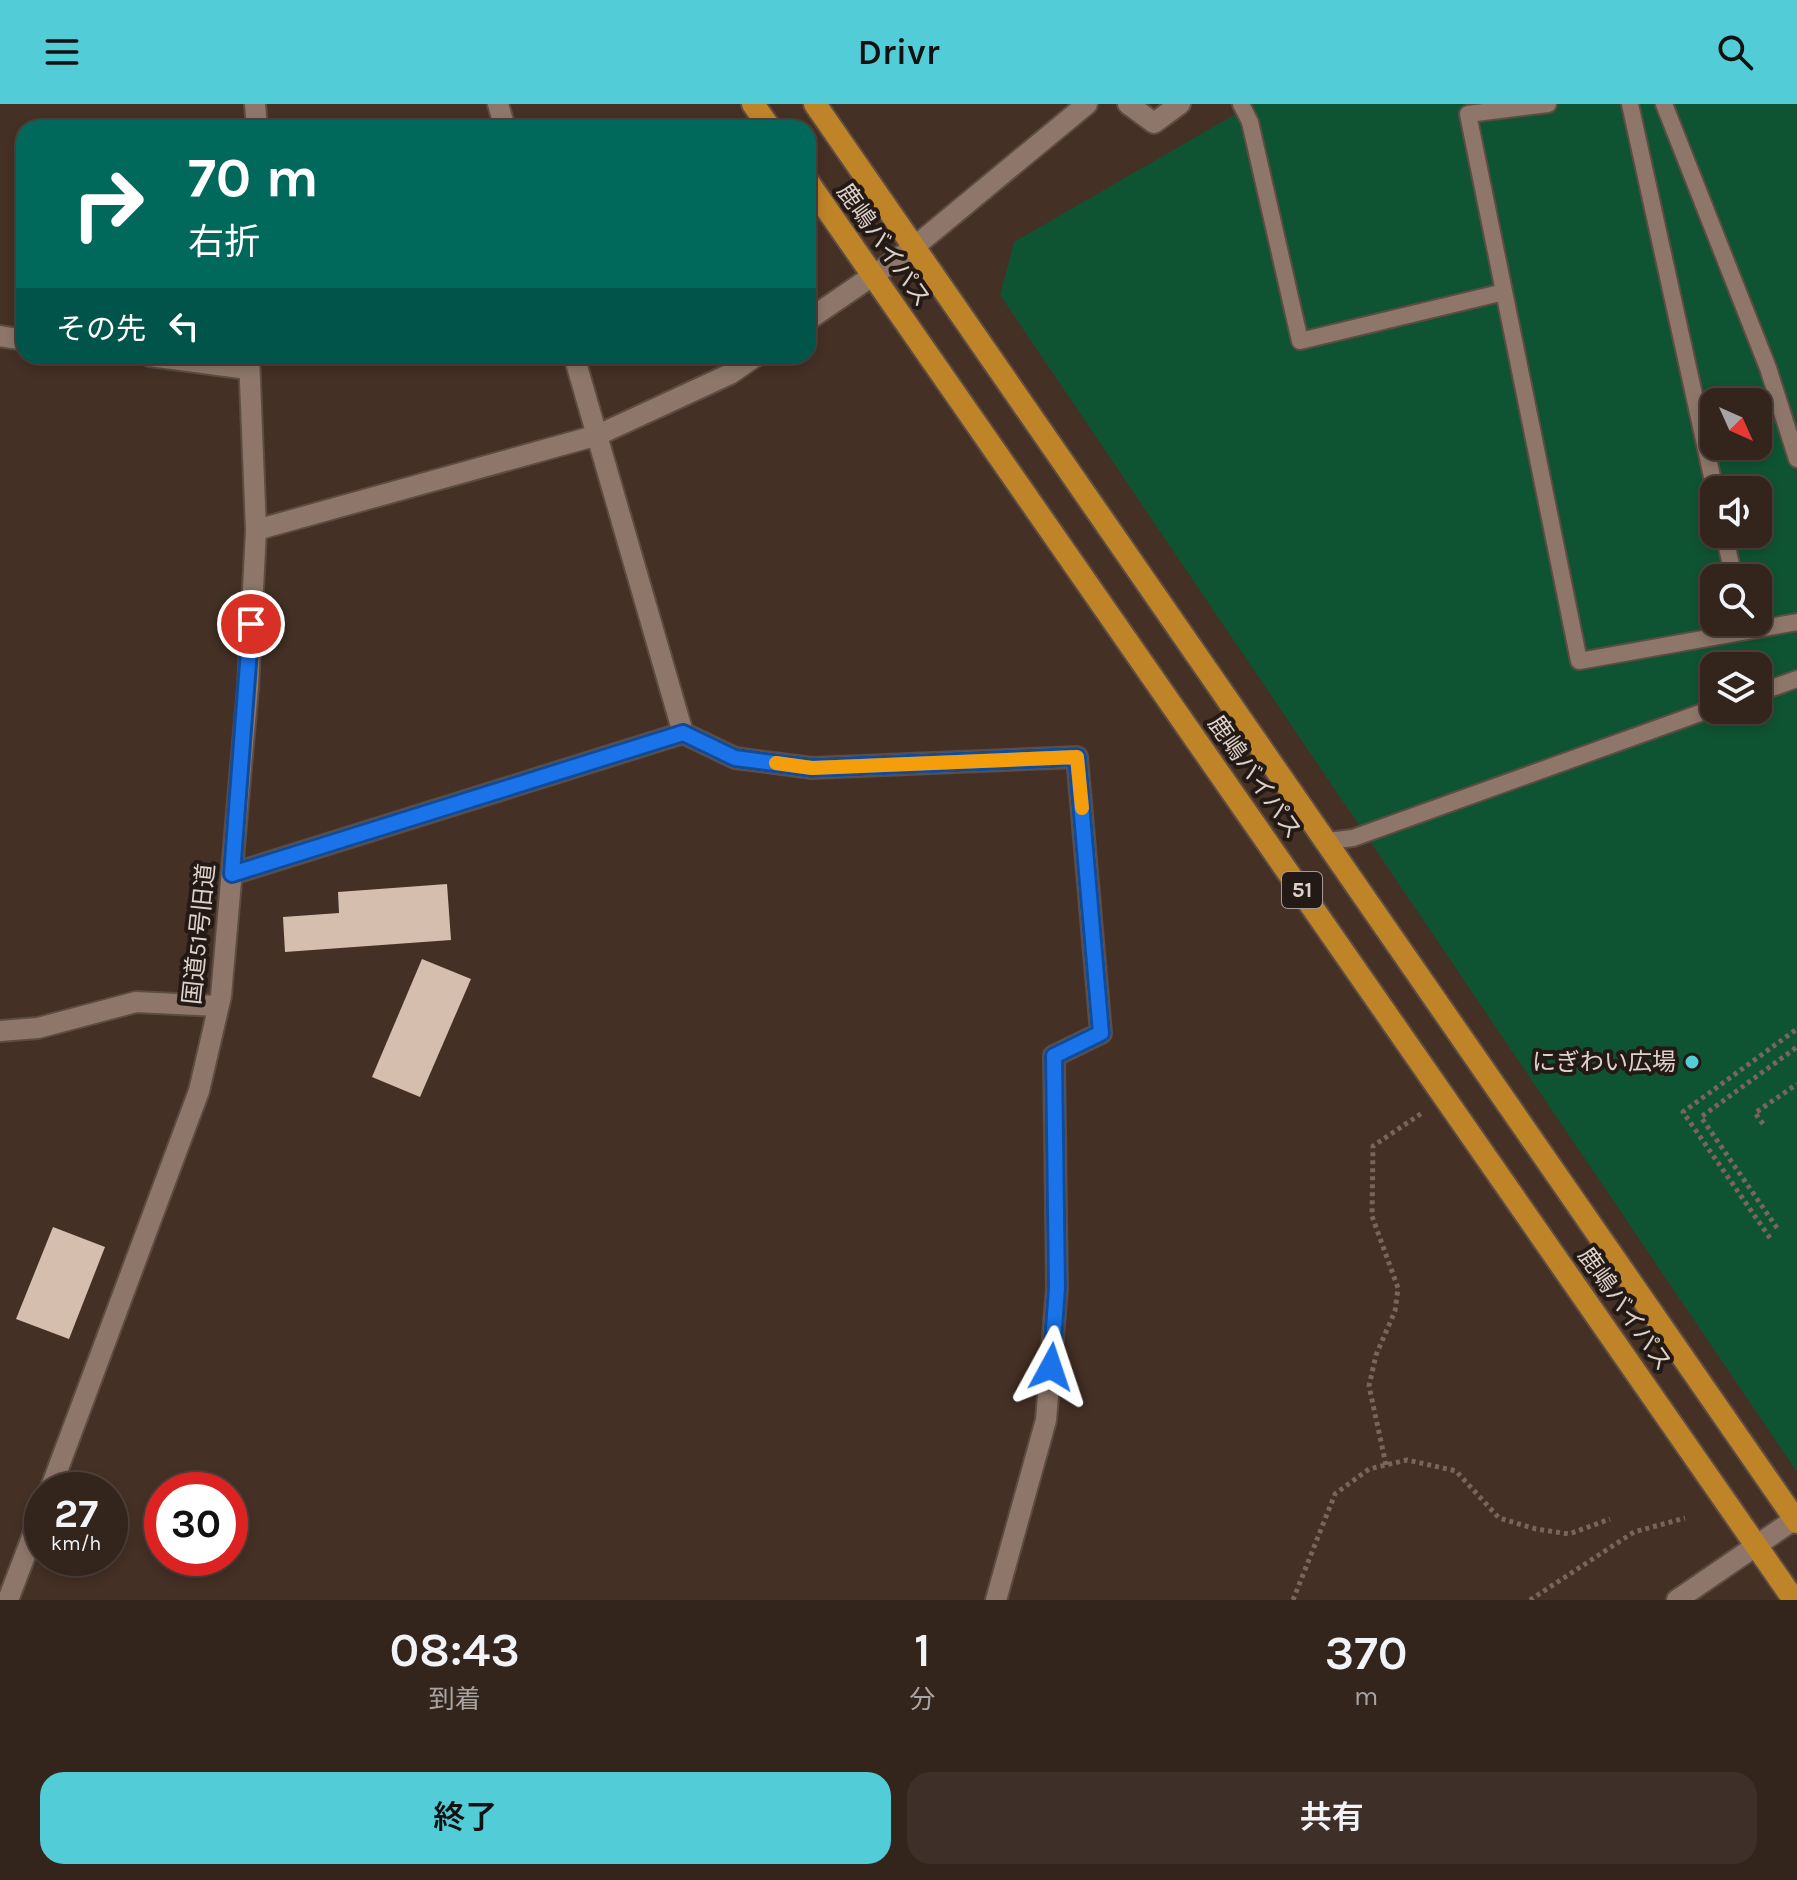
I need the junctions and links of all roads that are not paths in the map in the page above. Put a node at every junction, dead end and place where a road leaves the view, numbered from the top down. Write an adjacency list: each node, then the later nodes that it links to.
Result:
1 (815, 104): 10 (highway, 鹿嶋バイパス / 51)
2 (1087, 104): 10 (street)
3 (1128, 104): 4 (street)
4 (1180, 104)
5 (1241, 104): 12 (lane)
6 (1548, 104): 12 (lane)
7 (1630, 104): 19 (lane)
8 (1664, 104): 18 (lane)
9 (816, 193): 11 (highway, 鹿嶋バイパス / 51)
10 (913, 248): 11 (street); 28 (highway, 鹿嶋バイパス / 51)
11 (874, 275): 13 (street); 34 (highway, 鹿嶋バイパス / 51)
12 (1504, 292): 23 (lane)
13 (816, 315)
14 (248, 364): 20 (street, 国道51号旧道)
15 (576, 364): 17 (street)
16 (744, 364): 17 (street)
17 (598, 435): 20 (street); 27 (street)
18 (1797, 459)
19 (1712, 476)
20 (256, 530): 29 (street, 国道51号旧道)
21 (1797, 622): 22 (lane)
22 (1772, 624)
23 (1700, 635)
24 (1797, 679): 25 (lane)
25 (1772, 688)
26 (1700, 713): 28 (lane)
27 (683, 733): 29 (street); 37 (street)
28 (1328, 841): 33 (highway, 鹿嶋バイパス / 51)
29 (232, 874): 30 (street, 国道51号旧道)
30 (218, 1006): 31 (street); 32 (street, 国道51号旧道)
31 (0, 1031)
32 (57, 1472)
33 (1796, 1519): 34 (street)
34 (1757, 1546): 38 (street); 39 (highway, 鹿嶋バイパス / 51)
35 (24, 1558): 36 (street)
36 (8, 1600)
37 (996, 1600)
38 (1677, 1600)
39 (1794, 1600)

